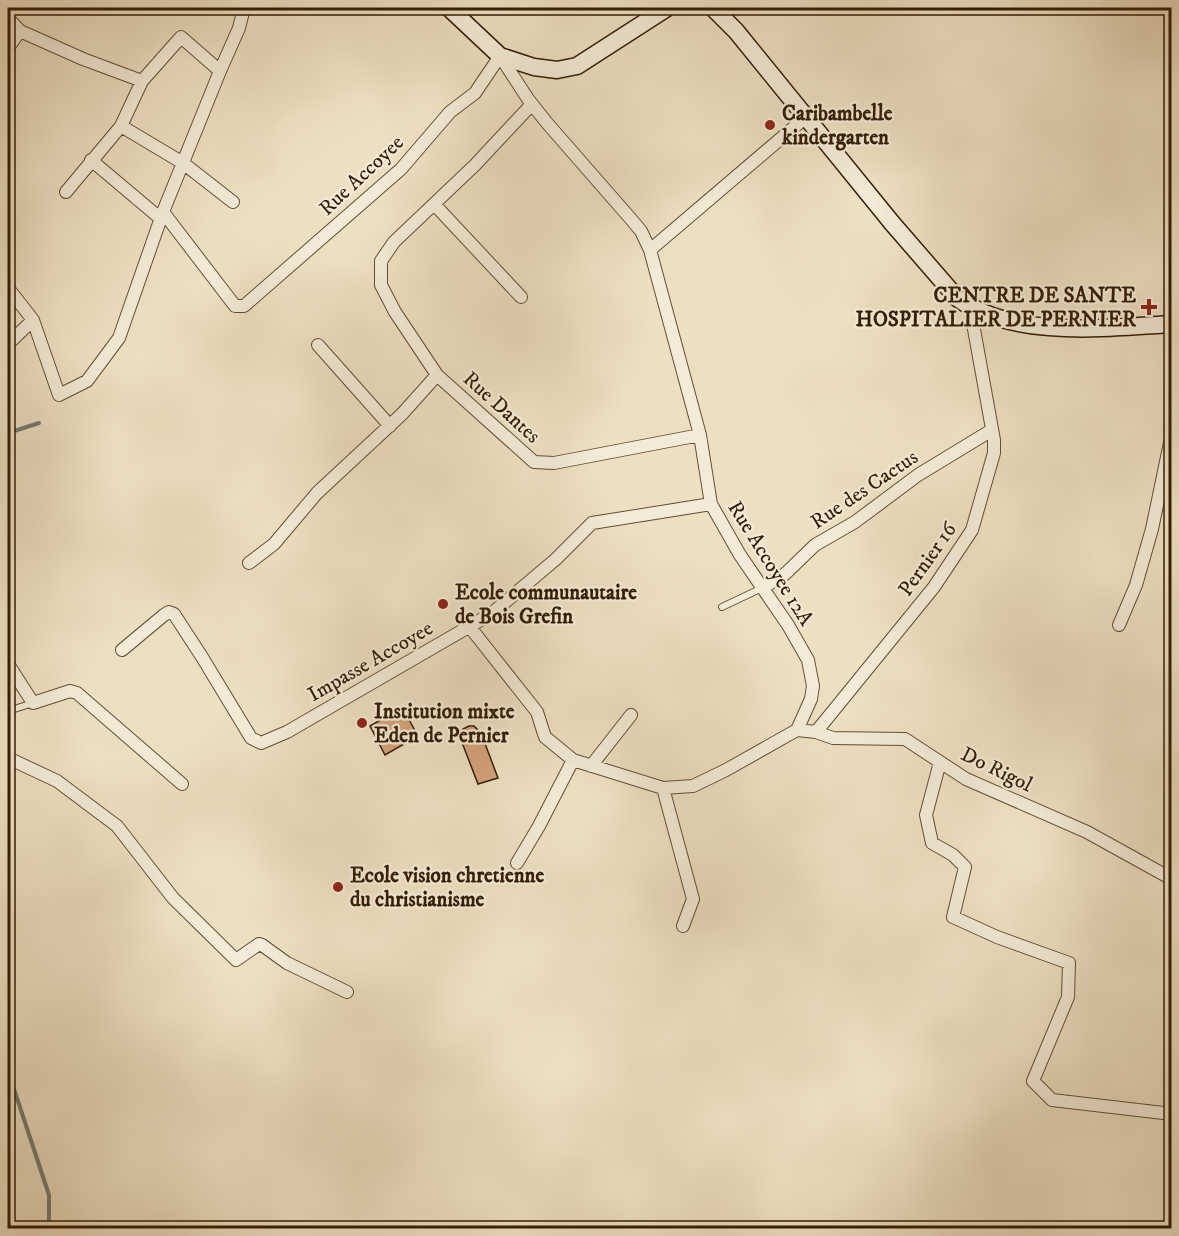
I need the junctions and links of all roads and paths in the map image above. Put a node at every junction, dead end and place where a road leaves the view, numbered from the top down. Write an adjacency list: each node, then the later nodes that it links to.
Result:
1 (244, 8): 9 (street)
2 (449, 8): 8 (street)
3 (667, 8): 8 (street)
4 (713, 8): 12 (street)
5 (8, 18): 6 (street)
6 (20, 31): 7 (street); 10 (street)
7 (8, 48)
8 (500, 56): 11 (street, Rue Accoyee 12A); 19 (street, Rue Accoyee)
9 (219, 71): 10 (street); 15 (street)
10 (142, 81): 13 (street)
11 (532, 104): 18 (street); 20 (street, Rue Accoyee 12A)
12 (806, 117): 20 (street); 23 (street)
13 (121, 126): 14 (street); 15 (street)
14 (91, 160): 16 (street); 19 (street)
15 (183, 163): 17 (street); 19 (street)
16 (66, 192)
17 (233, 202)
18 (434, 204): 22 (street); 28 (street)
19 (162, 216): 24 (street)
20 (650, 250): 32 (street, Rue Accoyee 12A)
21 (8, 288): 24 (street)
22 (521, 297)
23 (970, 307): 25 (street); 30 (street, Pernier 16)
24 (33, 320): 26 (street)
25 (1172, 324)
26 (8, 344)
27 (318, 345): 29 (street)
28 (437, 375): 29 (street, Rue Dantes); 32 (street, Rue Dantes)
29 (390, 426): 34 (street, Rue Dantes)
30 (992, 429): 35 (street, Rue des Cactus); 47 (street, Pernier 16)
31 (1172, 433): 39 (street)
32 (700, 435): 33 (street, Rue Accoyee 12A)
33 (711, 504): 35 (street, Rue Accoyee 12A); 40 (street, Impasse Accoyee)
34 (249, 563)
35 (762, 588): 37 (lane); 46 (street, Rue Accoyee 12A)
36 (8, 606): 38 (street)
37 (722, 607)
38 (8, 611)
39 (1119, 625)
40 (469, 626): 41 (street, Impasse Accoyee); 49 (street)
41 (122, 650)
42 (8, 664): 43 (street)
43 (33, 703): 44 (lane); 52 (street)
44 (8, 711)
45 (631, 715): 51 (street)
46 (797, 730): 47 (street, Do Rigol); 53 (street)
47 (816, 732): 50 (street, Do Rigol)
48 (8, 758): 57 (street)
49 (573, 760): 51 (street); 54 (street)
50 (940, 762): 55 (street, Do Rigol); 58 (street)
51 (591, 766): 53 (street)
52 (182, 784)
53 (663, 788): 56 (street)
54 (518, 863)
55 (1172, 879)
56 (684, 926)
57 (347, 992)
58 (1172, 1114)

